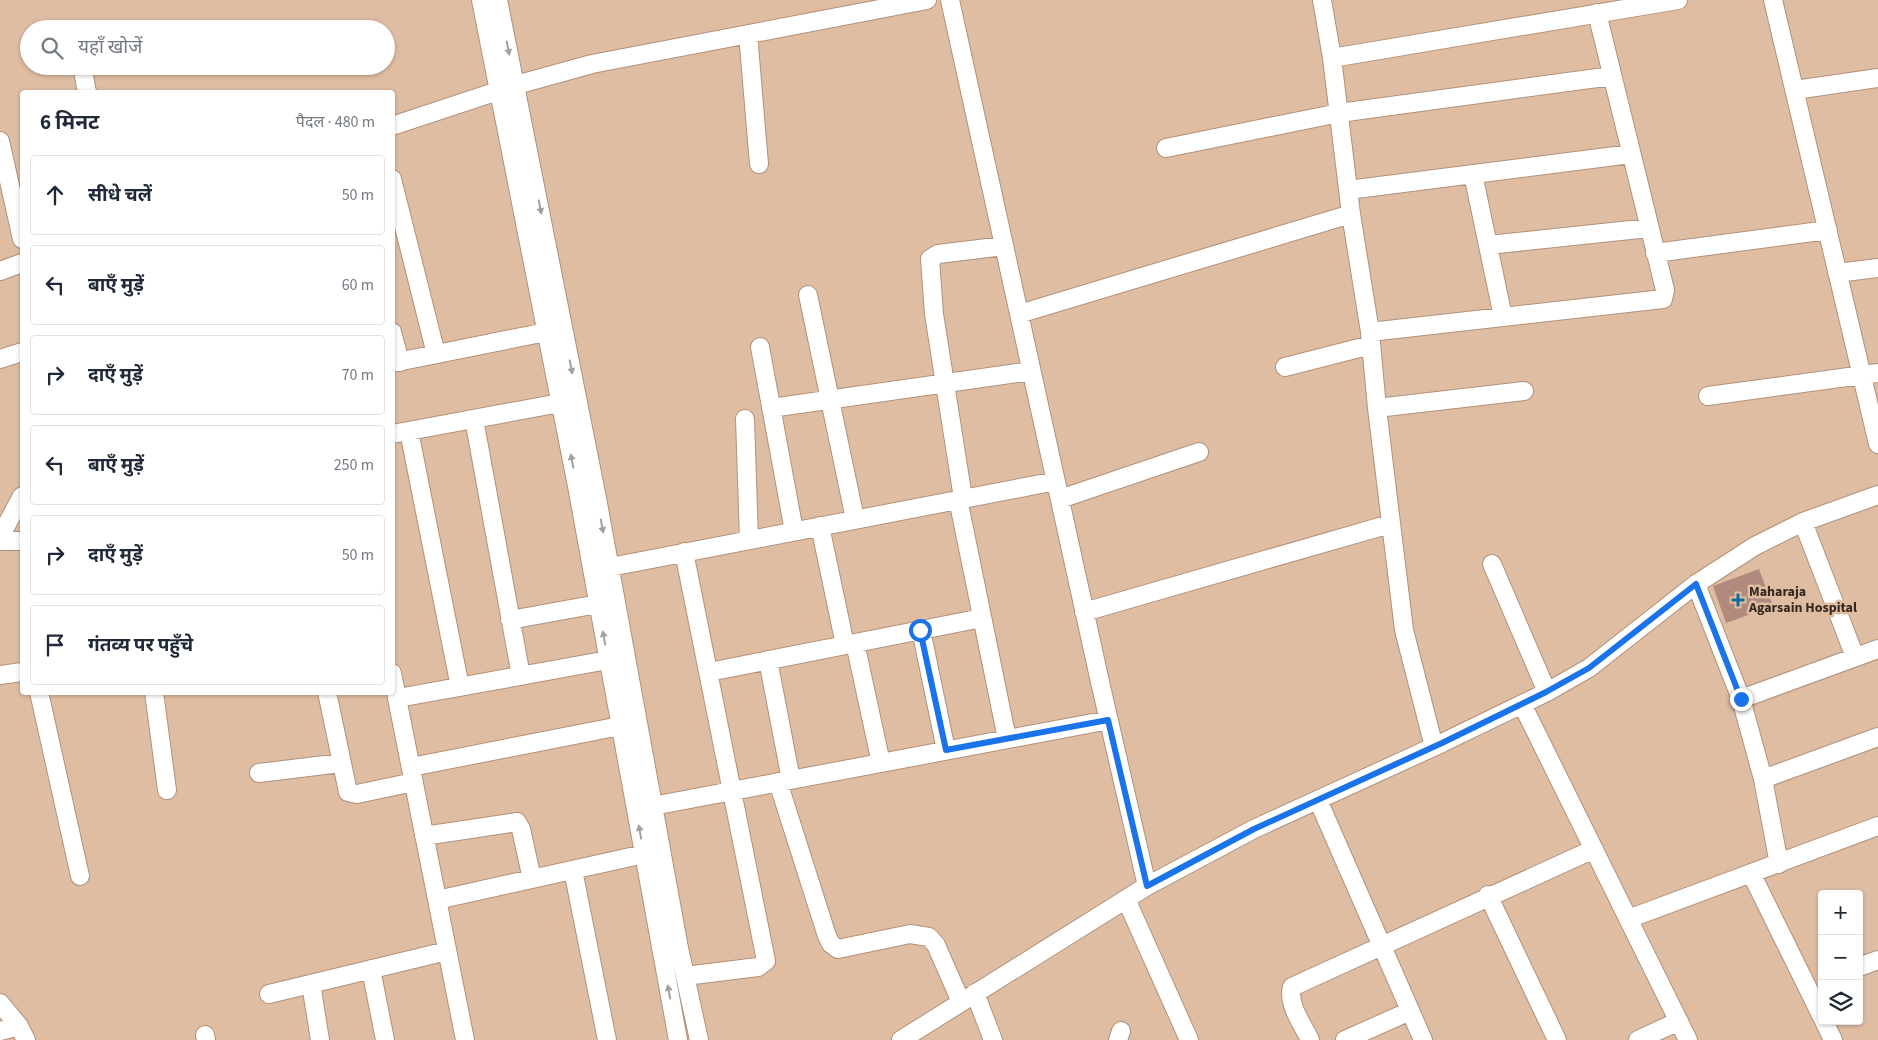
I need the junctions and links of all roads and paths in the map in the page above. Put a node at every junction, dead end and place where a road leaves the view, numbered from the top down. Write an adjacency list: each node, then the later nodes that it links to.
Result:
1 (481, 0): 16 (street)
2 (498, 0): 14 (street, one-way to 14)
3 (927, 0): 9 (street)
4 (950, 0): 31 (street)
5 (1322, 0): 10 (street)
6 (1678, 0): 8 (street)
7 (1773, 0): 17 (street)
8 (1597, 14): 10 (street); 12 (street)
9 (748, 34): 14 (street); 23 (street)
10 (1332, 58): 18 (street)
11 (84, 75): 15 (street)
12 (1612, 76): 18 (street); 22 (street)
13 (1878, 78): 17 (street)
14 (516, 85): 16 (street); 41 (street, one-way to 41)
15 (87, 90)
16 (498, 90): 19 (street); 42 (street)
17 (1795, 90): 30 (street)
18 (1338, 113): 21 (street); 25 (street)
19 (395, 125)
20 (0, 141): 29 (street)
21 (1166, 148)
22 (1631, 154): 24 (street); 28 (street)
23 (759, 164)
24 (1473, 174): 25 (street); 32 (street)
25 (1348, 190): 27 (street)
26 (395, 191): 46 (street)
27 (1351, 214): 39 (street); 43 (street)
28 (1649, 228): 32 (street); 33 (street)
29 (20, 230)
30 (1828, 230): 33 (street); 37 (street)
31 (1004, 246): 39 (street); 52 (street)
32 (1488, 246): 40 (street)
33 (1655, 253): 40 (street)
34 (20, 264): 36 (street)
35 (1878, 268): 37 (street)
36 (0, 271)
37 (1837, 273): 51 (street)
38 (808, 295): 55 (street)
39 (1019, 314): 50 (street)
40 (1503, 317): 43 (street)
41 (564, 328): 42 (street); 80 (street, one-way to 80)
42 (546, 332): 46 (street); 56 (street)
43 (1371, 339): 49 (street); 58 (street)
44 (760, 347): 57 (street)
45 (20, 353): 47 (street)
46 (436, 354): 48 (street)
47 (0, 359)
48 (396, 362)
49 (1285, 367)
50 (1031, 371): 52 (street); 64 (street)
51 (1870, 374): 54 (street); 62 (street)
52 (944, 382): 55 (street); 66 (street)
53 (1524, 391): 58 (street)
54 (1708, 396)
55 (830, 399): 57 (street); 69 (street)
56 (560, 403): 59 (street); 81 (street, one-way to 56)
57 (771, 408): 73 (street)
58 (1377, 408): 71 (street)
59 (474, 419): 61 (street); 86 (street)
60 (745, 419): 75 (street)
61 (401, 432): 98 (street)
62 (1878, 444)
63 (1199, 452): 67 (street)
64 (1056, 480): 66 (street); 67 (street)
65 (1878, 496): 70 (street)
66 (961, 499): 69 (street); 85 (street)
67 (1060, 499): 84 (street)
68 (20, 500): 74 (street)
69 (855, 519): 72 (street)
70 (1803, 522): 82 (street); 90 (street)
71 (1390, 524): 84 (street); 110 (street)
72 (820, 526): 73 (street); 88 (street)
73 (794, 531): 75 (street)
74 (0, 537)
75 (749, 540): 78 (street)
76 (0, 541): 77 (street)
77 (20, 541)
78 (684, 552): 80 (street); 94 (street)
79 (1492, 564): 99 (street)
80 (609, 567): 81 (street); 121 (street)
81 (592, 570): 83 (street)
82 (1696, 584): 99 (street); 104 (street)
83 (598, 604): 86 (street); 91 (street, one-way to 83)
84 (1084, 612): 106 (street)
85 (982, 618): 87 (street); 109 (street)
86 (510, 620): 96 (street)
87 (920, 630): 88 (street); 111 (street)
88 (850, 644): 92 (street); 113 (street)
89 (1878, 649): 90 (street)
90 (1855, 657): 104 (street)
91 (608, 660): 96 (street); 107 (street)
92 (768, 660): 94 (street); 117 (street)
93 (20, 672): 95 (street)
94 (709, 672): 119 (street)
95 (0, 675)
96 (521, 676): 98 (street)
97 (395, 685): 103 (street)
98 (460, 687): 103 (street)
99 (1546, 692): 105 (street)
100 (41, 695): 129 (street)
101 (154, 695): 118 (street)
102 (327, 695): 112 (street)
103 (398, 698): 115 (street)
104 (1741, 699): 116 (street)
105 (1522, 704): 110 (street); 124 (street)
106 (1108, 720): 109 (street); 131 (street)
107 (620, 726): 115 (street); 121 (street)
108 (1878, 737): 116 (street)
109 (1006, 739): 111 (street)
110 (1434, 746): 120 (street)
111 (946, 750): 113 (street)
112 (341, 763): 114 (street); 115 (street)
113 (881, 763): 117 (street)
114 (259, 773)
115 (413, 775): 123 (street)
116 (1763, 779): 126 (street)
117 (784, 781): 119 (street); 145 (street)
118 (167, 790)
119 (732, 791): 121 (street); 141 (street)
120 (1318, 800): 131 (street); 136 (street)
121 (644, 808): 125 (street, one-way to 121); 141 (street)
122 (1878, 826): 126 (street)
123 (424, 836): 130 (street); 134 (street)
124 (1594, 849): 132 (street); 135 (street)
125 (644, 854): 127 (street); 157 (street, one-way to 125)
126 (1779, 864): 128 (street)
127 (573, 870): 130 (street); 156 (street)
128 (1752, 873): 135 (street); 143 (street)
129 (80, 876)
130 (532, 879): 134 (street)
131 (1147, 886): 133 (street)
132 (1488, 895): 136 (street); 165 (street)
133 (1126, 899): 145 (street); 161 (street)
134 (437, 900): 137 (street)
135 (1628, 919): 149 (street)
136 (1382, 945): 148 (street); 162 (street)
137 (447, 951): 140 (street); 155 (street)
138 (1878, 960): 139 (street)
139 (1863, 966)
140 (371, 969): 142 (street); 154 (street)
141 (685, 976): 158 (street)
142 (311, 984): 144 (street); 153 (street)
143 (1814, 984): 146 (street)
144 (269, 994)
145 (968, 998): 159 (street); 160 (street)
146 (1818, 1000)
147 (0, 1003): 152 (street)
148 (1410, 1011): 163 (street); 164 (street)
149 (1679, 1021): 166 (street); 167 (street)
150 (1826, 1025): 168 (street)
151 (0, 1031): 152 (street)
152 (23, 1033)
153 (320, 1040)
154 (385, 1040)
155 (465, 1040)
156 (607, 1040)
157 (678, 1040)
158 (698, 1040)
159 (901, 1040)
160 (993, 1040)
161 (1189, 1040)
162 (1310, 1040)
163 (1345, 1040)
164 (1423, 1040)
165 (1557, 1040)
166 (1638, 1040)
167 (1688, 1040)
168 (1833, 1040)

